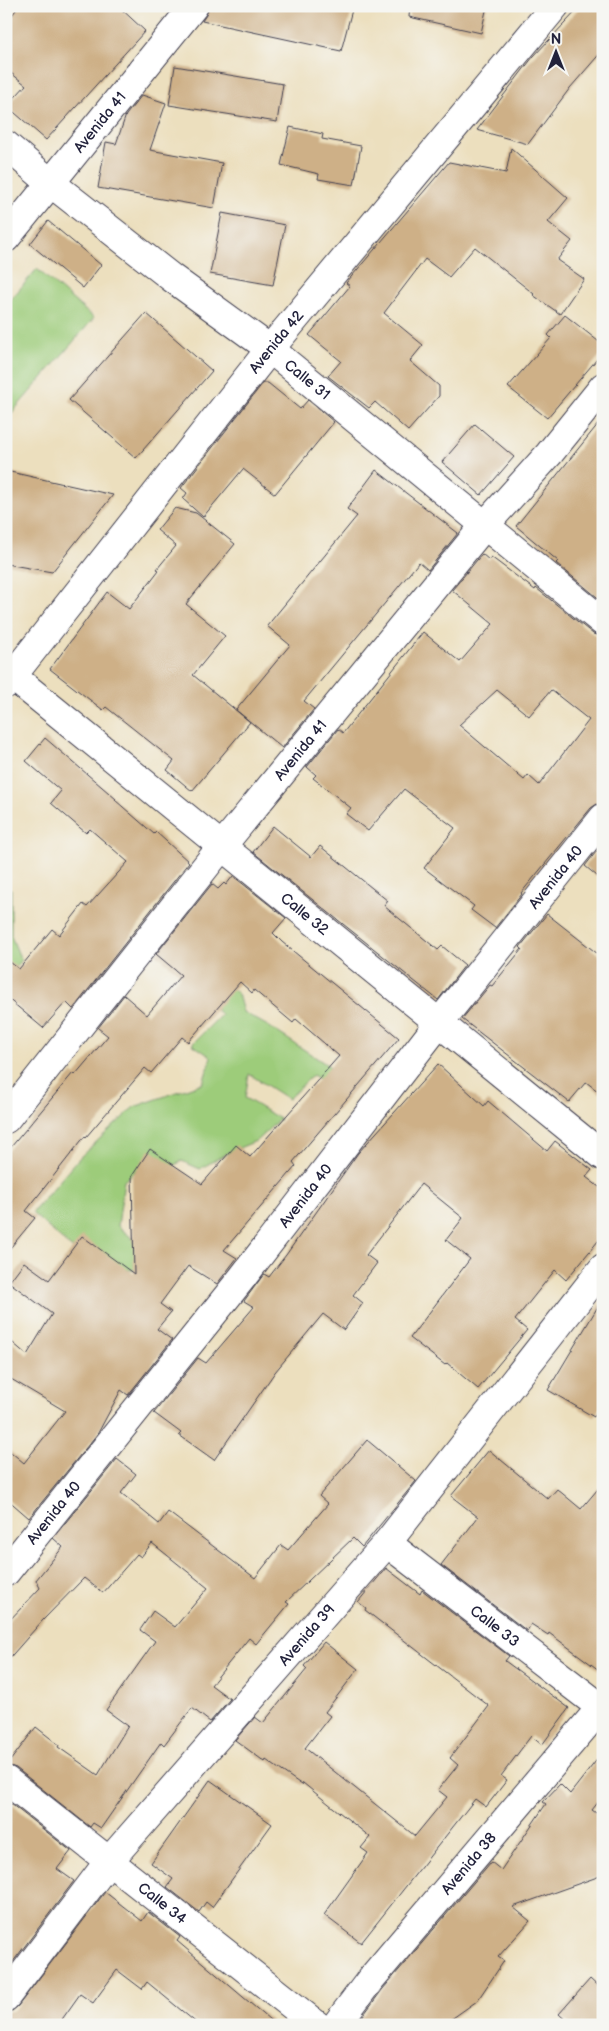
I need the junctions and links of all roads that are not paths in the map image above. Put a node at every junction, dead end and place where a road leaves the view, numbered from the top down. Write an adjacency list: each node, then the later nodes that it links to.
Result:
1 (194, 6): 4 (street, Avenida 41)
2 (555, 6): 6 (street, Avenida 42)
3 (6, 145): 4 (street, Calle 31)
4 (52, 184): 5 (street, Avenida 41); 6 (street, Calle 31)
5 (6, 238)
6 (270, 350): 8 (street, Calle 31); 10 (street, Avenida 42)
7 (603, 387): 8 (street, Avenida 41)
8 (485, 526): 9 (street, Calle 31); 12 (street, Avenida 41)
9 (603, 622)
10 (8, 677): 12 (street, Calle 32)
11 (603, 818): 13 (street, Avenida 40)
12 (222, 846): 13 (street, Calle 32); 14 (street, Avenida 41)
13 (439, 1023): 15 (street, Calle 32); 18 (street, Avenida 40)
14 (6, 1119)
15 (603, 1156)
16 (603, 1268): 17 (street, Avenida 39)
17 (387, 1543): 19 (street, Calle 33); 21 (street, Avenida 39)
18 (6, 1572)
19 (602, 1707): 24 (street, Avenida 38)
20 (6, 1780): 21 (street, Calle 34)
21 (108, 1861): 22 (street, Avenida 39); 23 (street, Calle 34)
22 (6, 1997)
23 (318, 2025)
24 (336, 2025)

